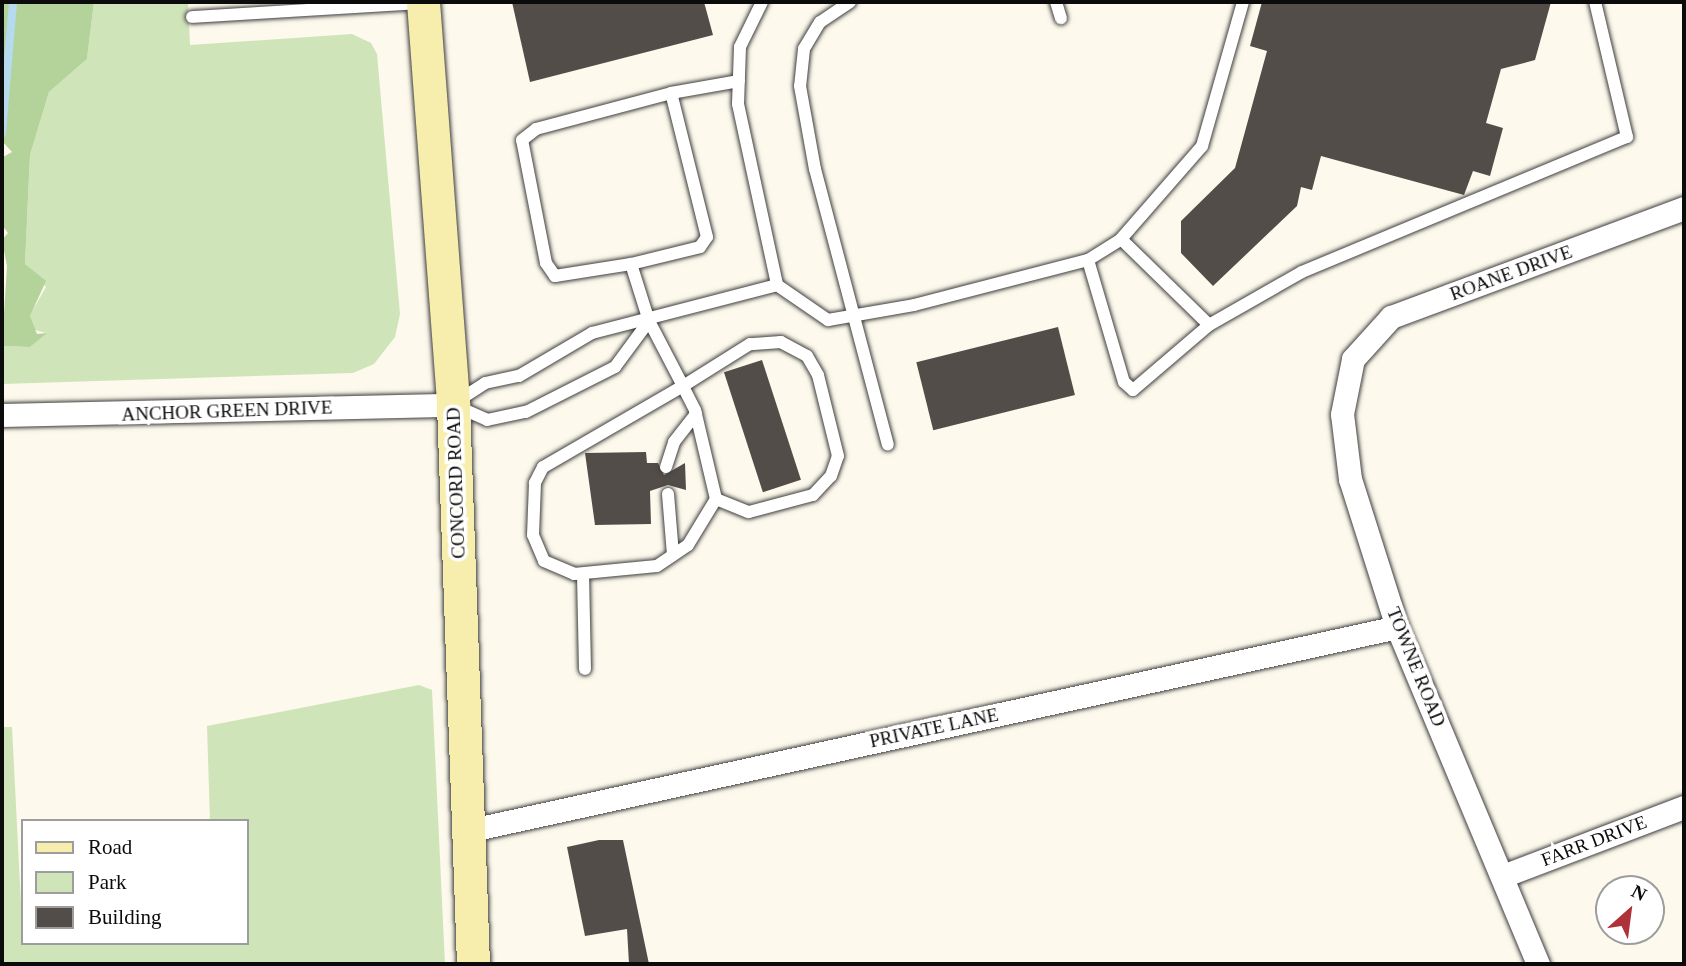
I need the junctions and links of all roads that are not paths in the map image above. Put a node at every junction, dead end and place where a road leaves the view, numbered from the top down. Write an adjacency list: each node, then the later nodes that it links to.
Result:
1 (221, 2): 9 (lane)
2 (762, 2): 12 (lane)
3 (850, 2): 19 (lane)
4 (1056, 2): 11 (lane)
5 (1243, 2): 15 (lane)
6 (1595, 2): 21 (lane)
7 (423, 3): 8 (lane); 24 (street, CONCORD ROAD)
8 (340, 5): 9 (lane)
9 (222, 16): 10 (lane)
10 (192, 17)
11 (1061, 18)
12 (739, 81): 13 (lane); 18 (lane)
13 (671, 93): 17 (lane); 17 (lane)
14 (1684, 208): 22 (street, ROANE DRIVE)
15 (1121, 239): 16 (lane); 21 (lane)
16 (1088, 260): 19 (lane); 21 (lane)
17 (631, 264): 20 (lane)
18 (777, 285): 19 (lane); 20 (lane)
19 (851, 316): 27 (lane)
20 (649, 321): 23 (lane); 24 (lane); 24 (lane)
21 (1209, 325)
22 (1353, 359): 33 (street, TOWNE ROAD)
23 (682, 386): 25 (lane); 30 (lane); 32 (lane)
24 (453, 404): 26 (street, ANCHOR GREEN DRIVE); 36 (street, CONCORD ROAD)
25 (695, 414): 28 (lane); 30 (lane)
26 (2, 415)
27 (888, 445)
28 (666, 467)
29 (668, 494): 31 (lane)
30 (716, 499): 31 (lane)
31 (673, 555): 32 (lane)
32 (583, 574): 34 (lane)
33 (1397, 627): 36 (street, PRIVATE LANE); 37 (street, TOWNE ROAD)
34 (585, 669)
35 (1684, 807): 37 (street, FARR DRIVE)
36 (471, 830): 38 (street, CONCORD ROAD)
37 (1503, 876): 39 (street, TOWNE ROAD)
38 (473, 964)
39 (1538, 964)

